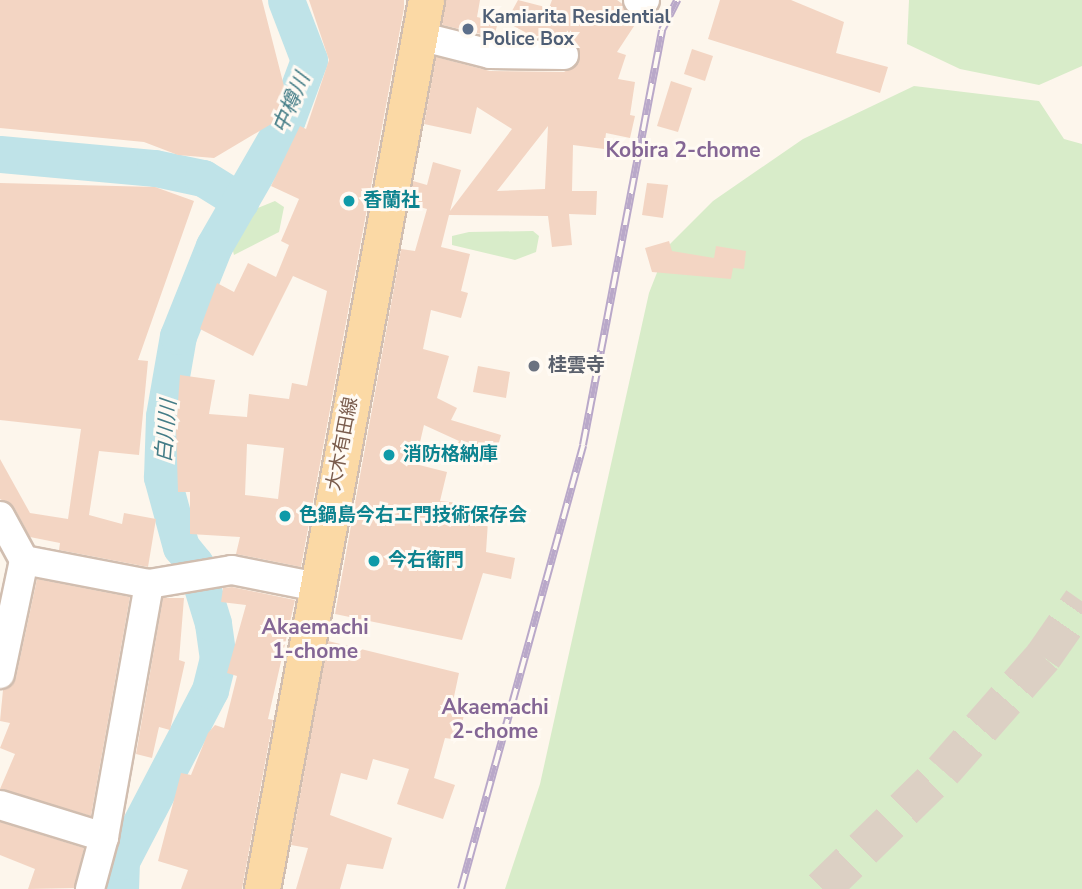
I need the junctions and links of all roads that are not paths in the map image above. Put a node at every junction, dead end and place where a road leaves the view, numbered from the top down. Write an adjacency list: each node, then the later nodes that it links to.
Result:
1 (426, 0): 4 (main road, 大木有田線)
2 (638, 0): 3 (street)
3 (645, 0)
4 (419, 36): 5 (street); 9 (main road, 大木有田線)
5 (564, 55)
6 (0, 516): 7 (street)
7 (24, 560): 8 (street); 10 (street)
8 (149, 584): 9 (street); 12 (street)
9 (317, 587): 14 (main road, 大木有田線)
10 (0, 674)
11 (0, 805): 12 (street)
12 (104, 837): 13 (street)
13 (90, 889)
14 (262, 889)

